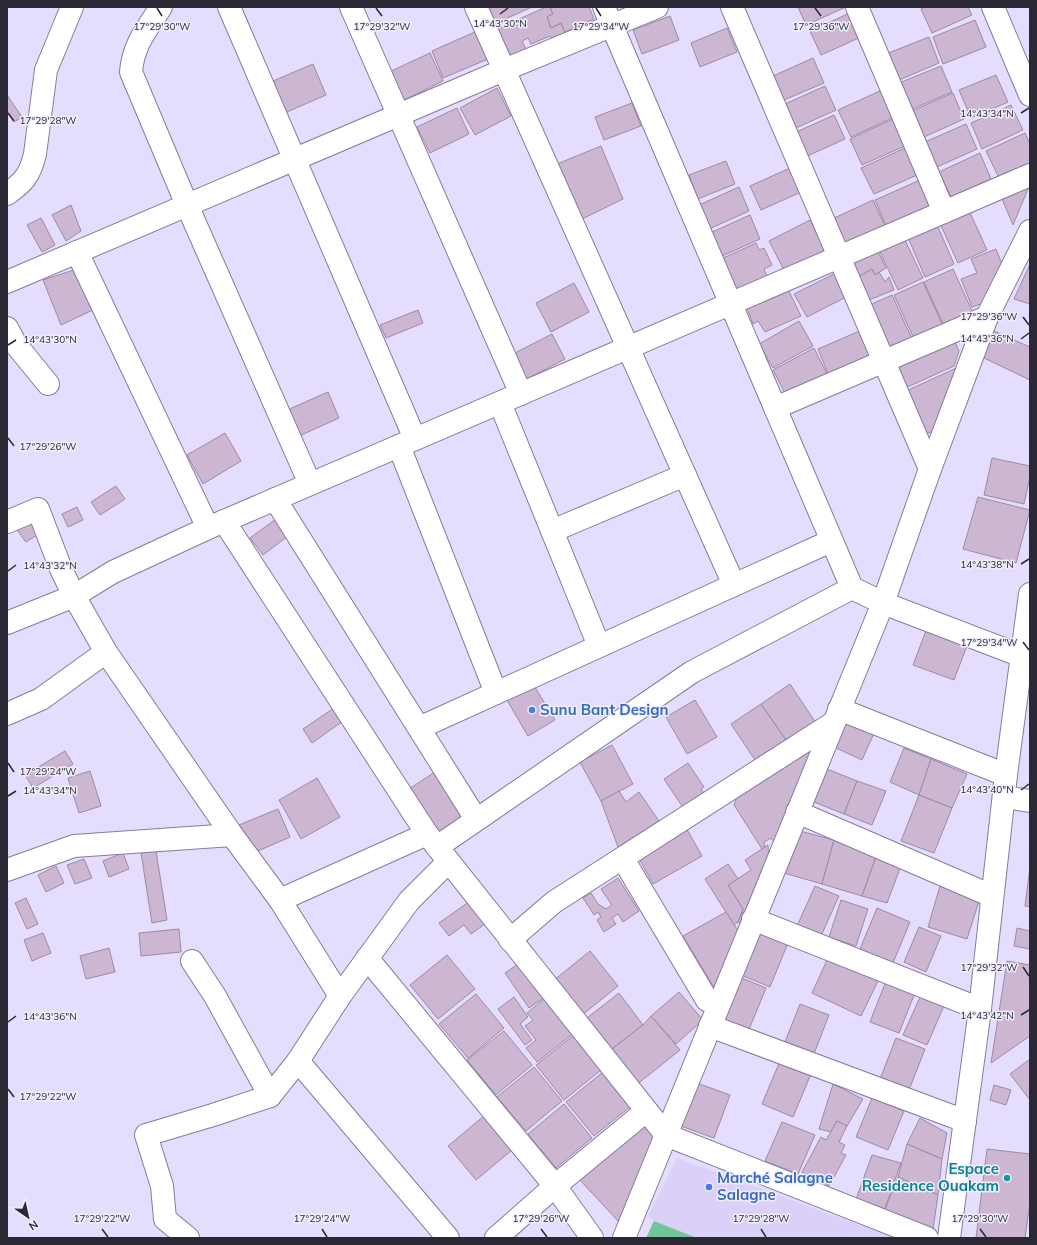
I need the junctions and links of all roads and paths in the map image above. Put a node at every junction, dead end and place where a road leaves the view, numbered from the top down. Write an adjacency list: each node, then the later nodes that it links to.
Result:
1 (72, 7): 16 (street)
2 (161, 7): 17 (street)
3 (229, 7): 14 (street)
4 (352, 7): 13 (street)
5 (476, 7): 11 (street)
6 (657, 7): 10 (street)
7 (732, 7): 21 (street)
8 (857, 7): 18 (street)
9 (993, 7): 12 (street)
10 (608, 16): 11 (street); 23 (street)
11 (504, 70): 13 (street); 26 (street)
12 (1030, 95)
13 (399, 116): 14 (street); 29 (street)
14 (295, 160): 17 (street); 32 (street)
15 (1030, 175): 18 (street)
16 (7, 194)
17 (187, 205): 20 (street); 35 (street)
18 (944, 212): 21 (street)
19 (1030, 231): 24 (street)
20 (77, 252): 22 (street); 38 (street)
21 (840, 257): 23 (street); 27 (street)
22 (7, 282)
23 (730, 304): 26 (street); 31 (street)
24 (987, 317): 27 (street); 33 (street)
25 (7, 328): 28 (street)
26 (628, 348): 29 (street); 34 (street)
27 (884, 362): 31 (street); 33 (street)
28 (48, 384)
29 (521, 394): 30 (street)
30 (500, 402): 32 (street); 39 (street)
31 (775, 408): 40 (street)
32 (407, 443): 35 (street); 50 (street)
33 (930, 469): 45 (street)
34 (685, 475): 39 (street); 41 (street)
35 (310, 484): 36 (street)
36 (275, 499): 38 (street); 53 (street)
37 (7, 522): 44 (street)
38 (216, 525): 44 (street); 60 (street)
39 (552, 531): 47 (street)
40 (831, 540): 41 (street); 42 (street)
41 (734, 585): 47 (street)
42 (852, 588): 45 (street); 58 (street)
43 (1030, 594): 49 (street)
44 (74, 596): 46 (street); 48 (street)
45 (883, 603): 49 (street); 52 (street)
46 (7, 623)
47 (599, 646): 50 (street)
48 (106, 652): 51 (street); 59 (street)
49 (1024, 666): 54 (street)
50 (496, 693): 53 (street)
51 (7, 714)
52 (836, 716): 54 (street); 57 (street); 61 (street)
53 (419, 728): 58 (street)
54 (1006, 775): 55 (street)
55 (1004, 797): 56 (street); 63 (street)
56 (1030, 801)
57 (797, 812): 63 (street); 65 (street)
58 (476, 819): 60 (street)
59 (232, 836): 62 (street); 64 (street)
60 (437, 847): 64 (street); 66 (street); 67 (street)
61 (623, 859): 66 (street); 70 (street)
62 (7, 870)
63 (992, 896): 71 (street)
64 (280, 900): 69 (street)
65 (753, 919): 70 (street); 71 (street)
66 (510, 940): 75 (street)
67 (367, 958): 69 (street); 78 (street)
68 (192, 961): 74 (street)
69 (340, 996): 73 (street)
70 (719, 1003): 72 (street)
71 (980, 1009): 76 (street)
72 (710, 1026): 76 (street); 77 (street)
73 (298, 1061): 74 (street); 80 (street)
74 (270, 1096): 79 (street)
75 (646, 1111): 77 (street); 78 (street)
76 (965, 1121): 85 (street)
77 (666, 1135): 83 (street); 84 (street)
78 (555, 1186): 81 (street); 82 (street)
79 (188, 1238)
80 (448, 1238)
81 (496, 1238)
82 (592, 1238)
83 (624, 1238)
84 (927, 1238)
85 (949, 1238)

